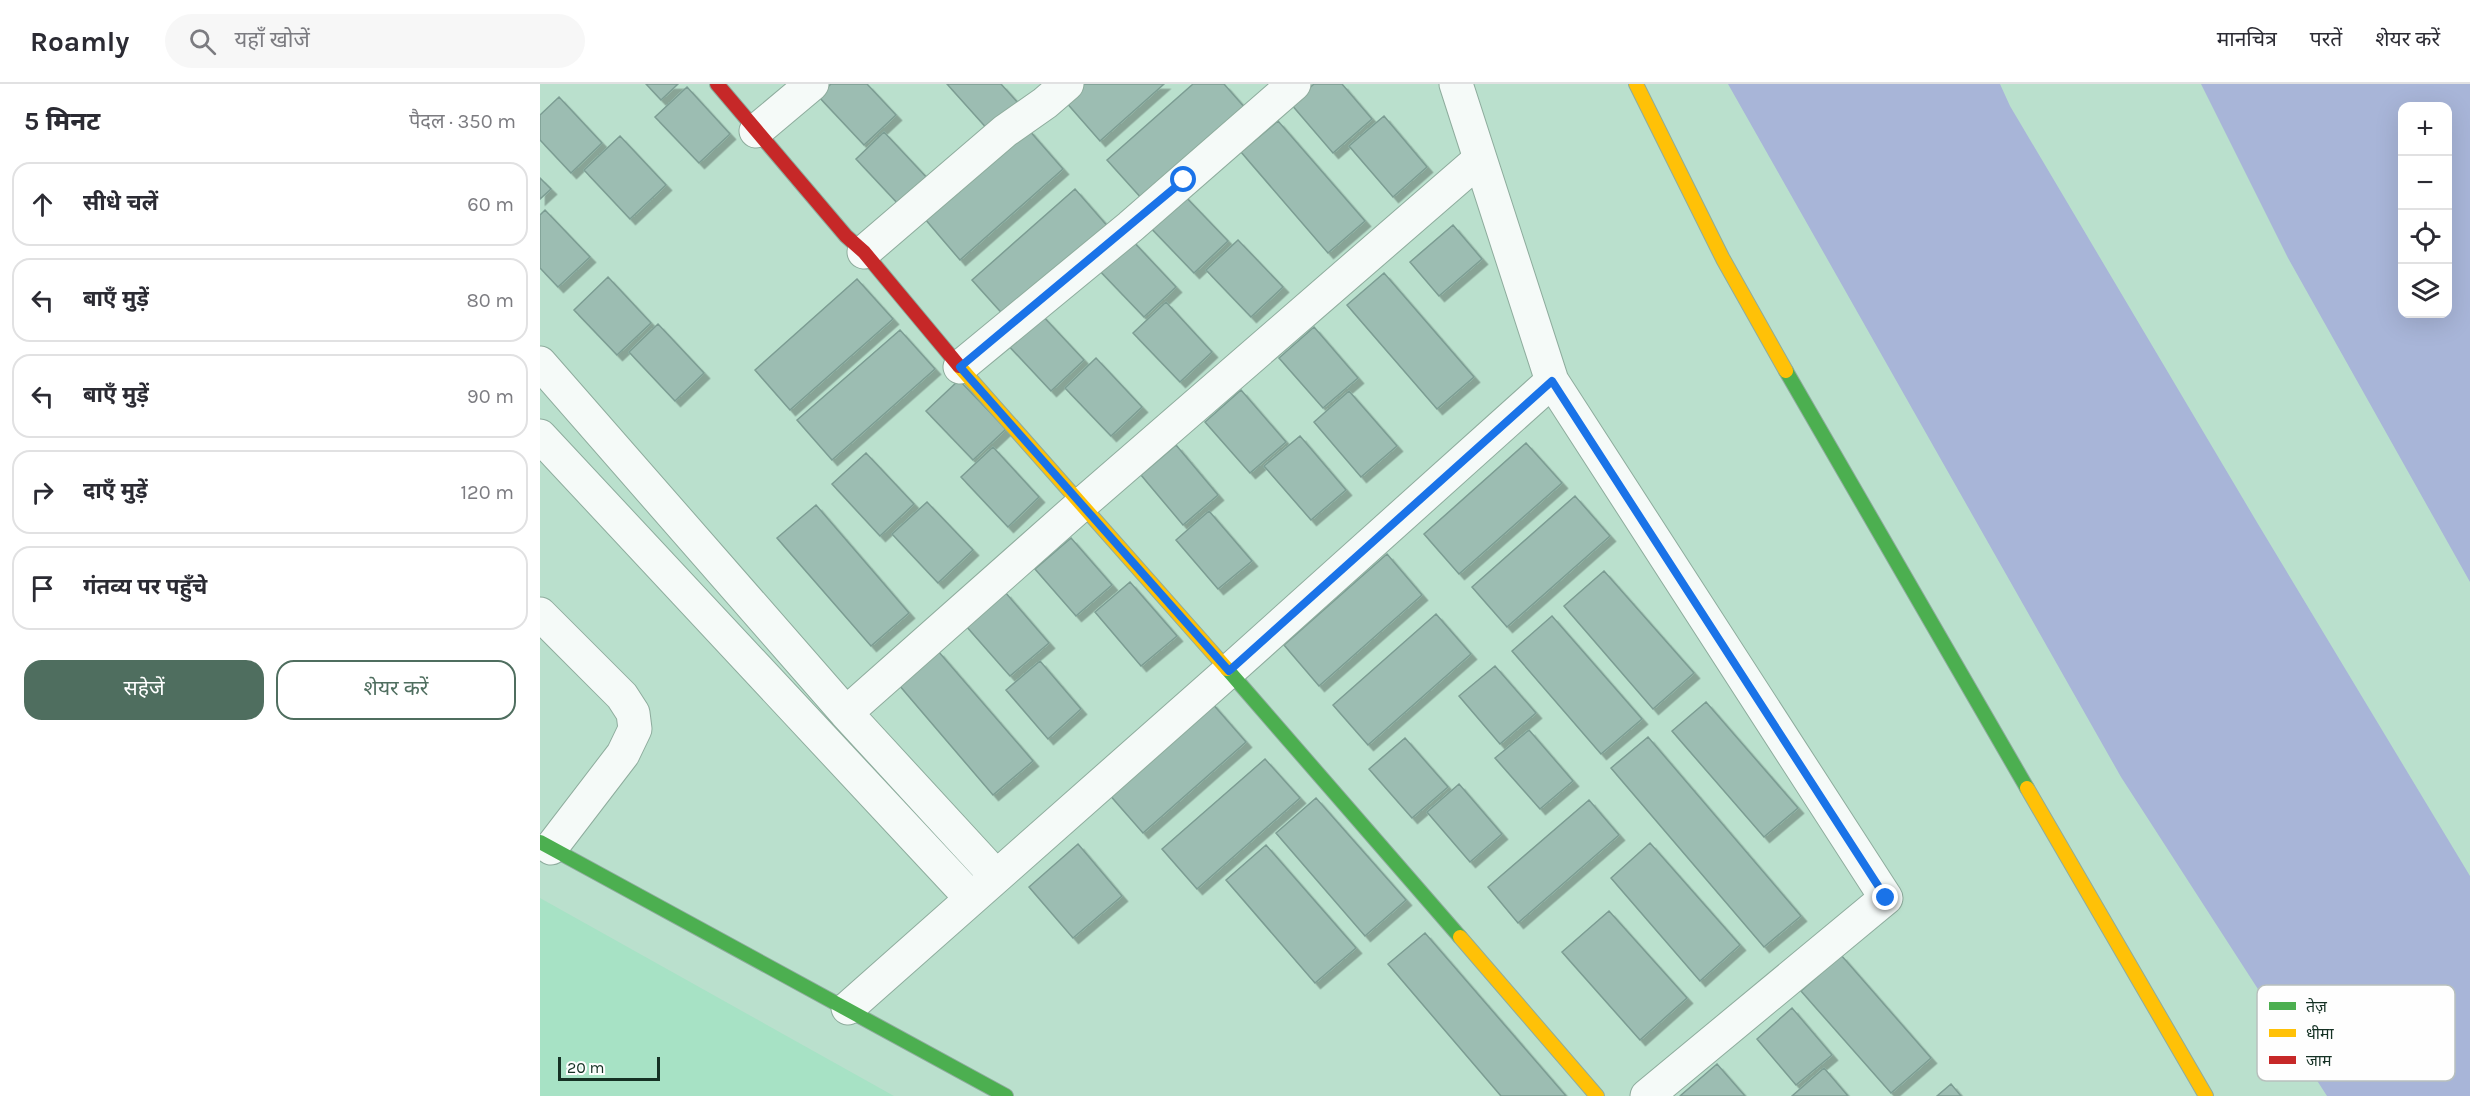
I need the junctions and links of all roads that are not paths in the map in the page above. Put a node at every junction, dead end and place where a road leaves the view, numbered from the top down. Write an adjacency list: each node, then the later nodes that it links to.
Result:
1 (717, 84): 7 (street)
2 (812, 84): 7 (street)
3 (1066, 84): 9 (street)
4 (1294, 84): 11 (street)
5 (1456, 84): 8 (street)
6 (1636, 84): 25 (street)
7 (756, 131): 9 (street)
8 (1480, 159): 12 (street); 14 (street)
9 (864, 252): 11 (street)
10 (540, 363): 17 (street)
11 (960, 367): 14 (street)
12 (1552, 381): 16 (street); 24 (street)
13 (540, 436): 20 (street)
14 (1082, 504): 16 (street); 17 (street)
15 (540, 614): 18 (street)
16 (1229, 671): 19 (street); 23 (street)
17 (846, 713): 19 (street)
18 (545, 845): 21 (street)
19 (996, 876): 20 (street)
20 (971, 898): 21 (street)
21 (848, 1008): 22 (street)
22 (1006, 1096)
23 (1597, 1096)
24 (1647, 1096)
25 (2206, 1096)

